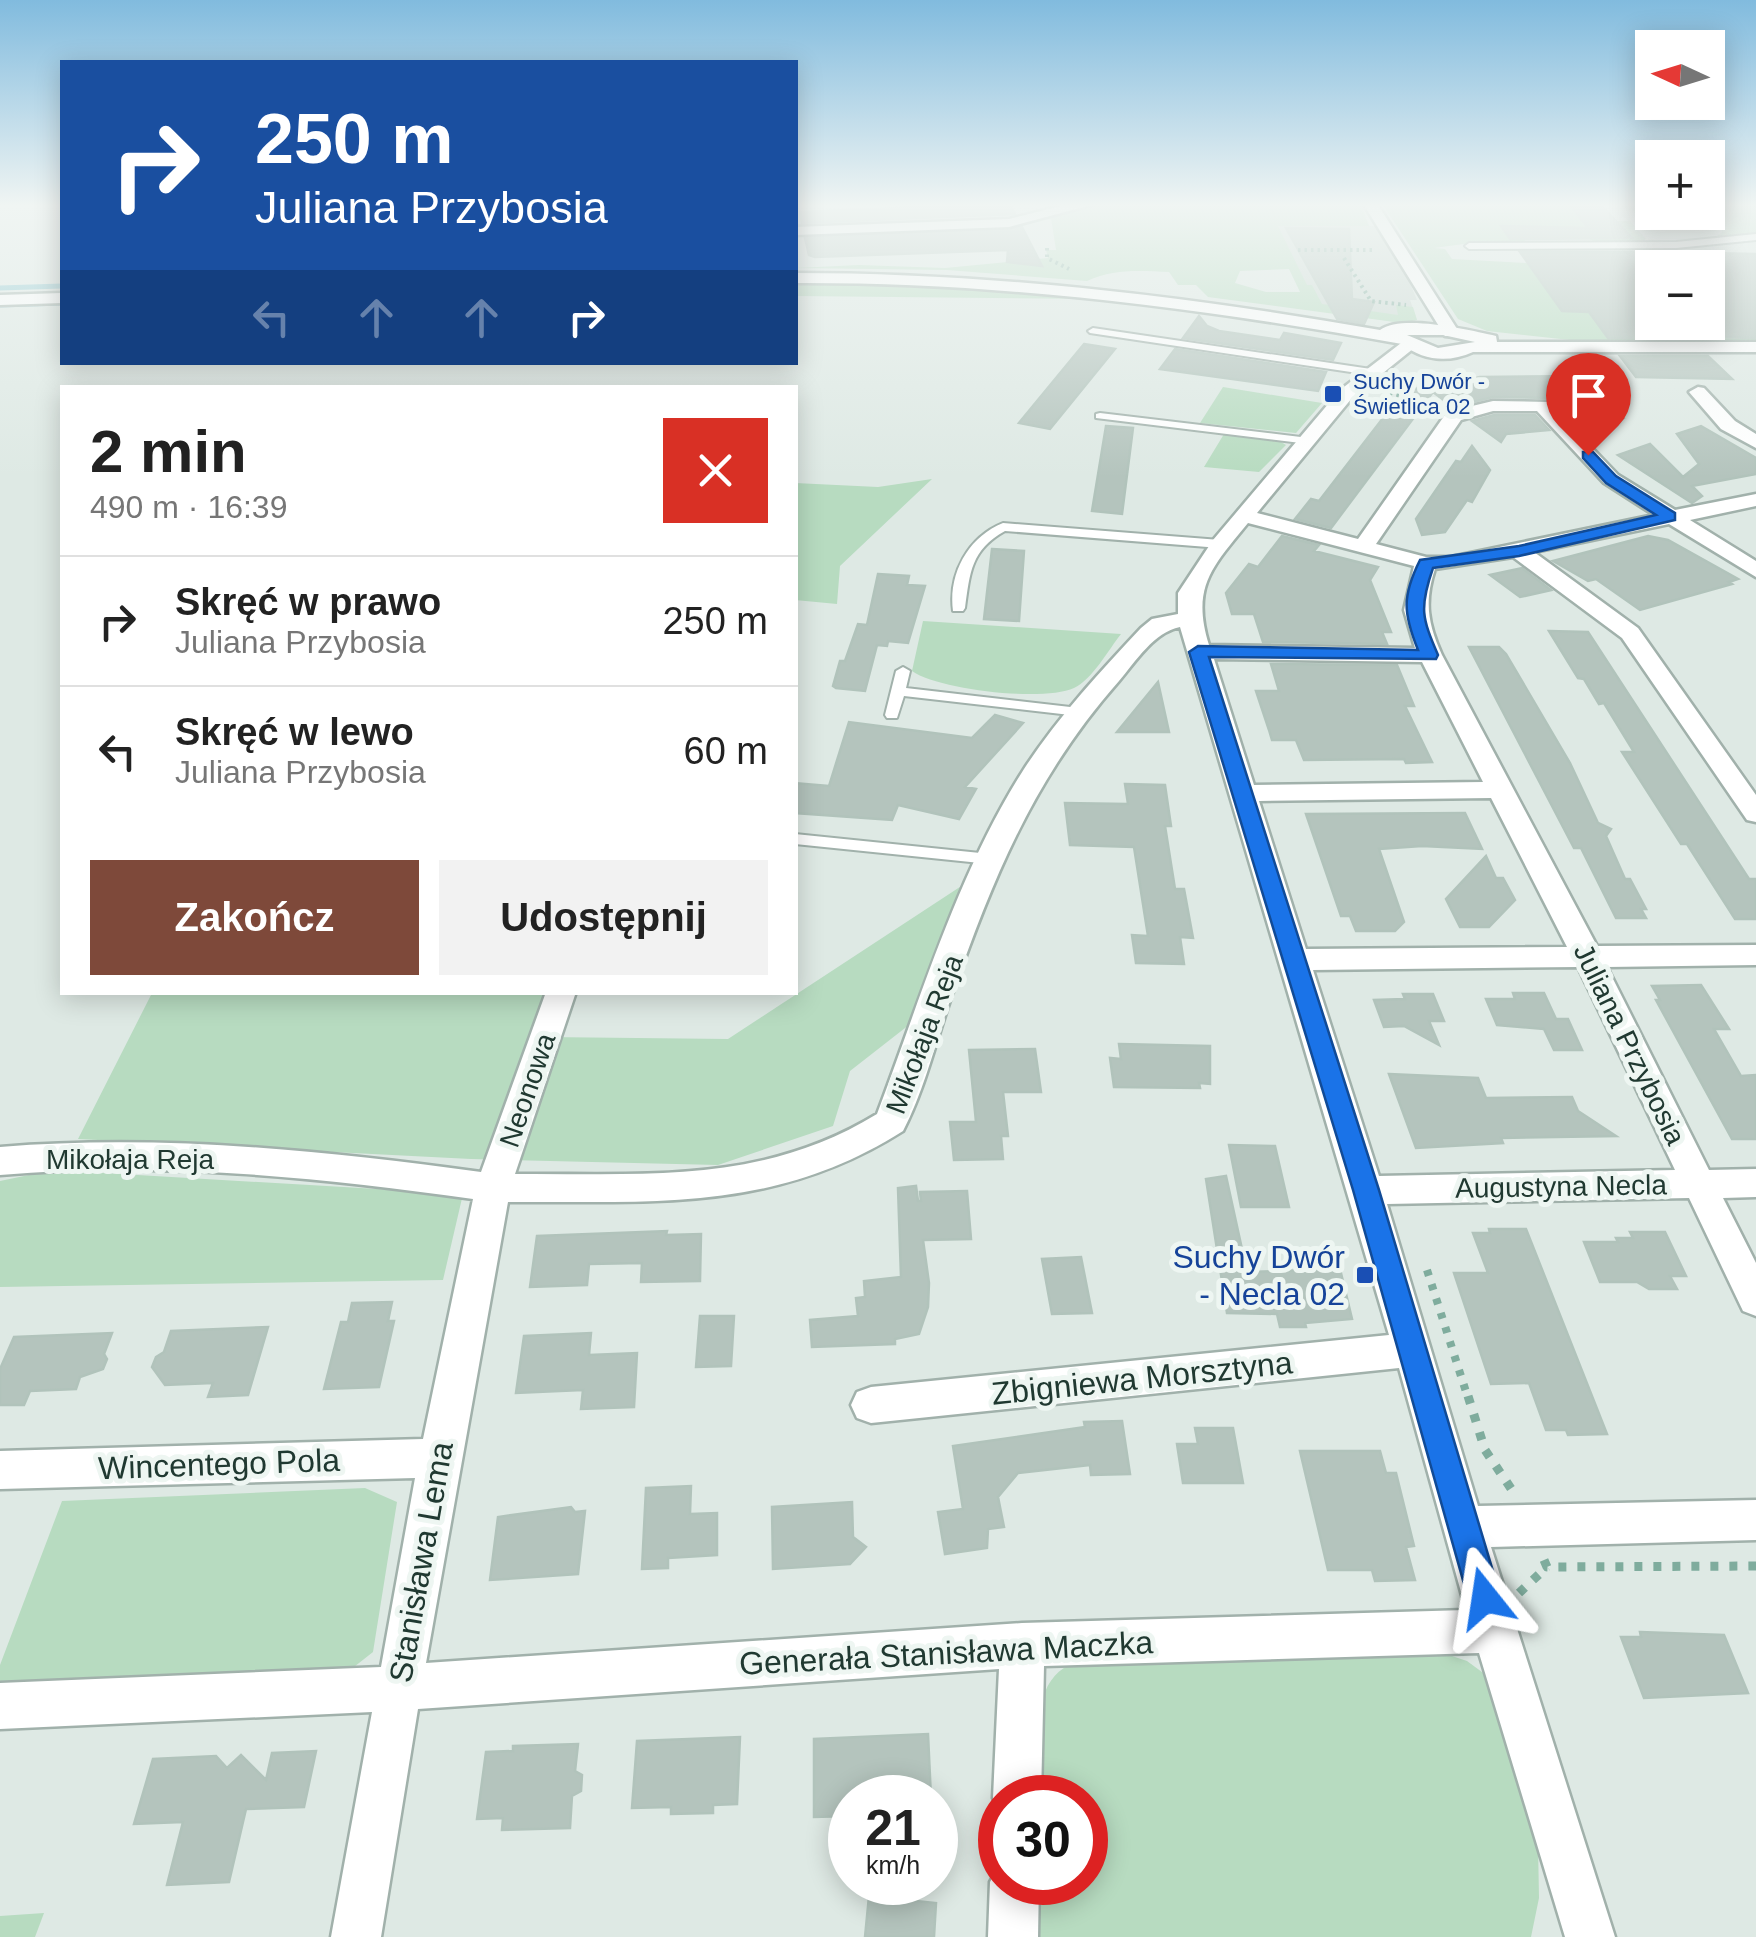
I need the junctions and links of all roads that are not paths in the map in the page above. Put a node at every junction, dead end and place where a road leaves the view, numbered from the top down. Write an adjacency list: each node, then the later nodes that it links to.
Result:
1 (1118, 295): 8 (street)
2 (1428, 295): 5 (street)
3 (60, 298): 4 (street)
4 (0, 300)
5 (1434, 305): 7 (street); 8 (street)
6 (1093, 330): 10 (lane)
7 (1462, 339): 8 (street); 9 (street)
8 (1417, 340): 10 (street)
9 (1756, 347)
10 (1364, 378): 13 (street)
11 (1698, 392): 14 (street)
12 (1100, 416): 13 (lane)
13 (1309, 441): 16 (street)
14 (1756, 442)
15 (1756, 500): 17 (street)
16 (1244, 516): 18 (street); 19 (street)
17 (1669, 516): 19 (street); 20 (street); 22 (street)
18 (1220, 544): 23 (lane); 24 (street)
19 (1364, 546): 21 (street)
20 (1519, 551): 21 (street); 33 (street)
21 (1426, 564): 26 (street, Juliana Przybosia)
22 (1756, 570)
23 (958, 608)
24 (1188, 618): 25 (street); 29 (street, Mikołaja Reja)
25 (1198, 652): 26 (street); 32 (street)
26 (1430, 655): 31 (street, Juliana Przybosia)
27 (904, 671): 28 (lane)
28 (899, 691): 29 (lane); 30 (lane)
29 (1080, 712): 35 (street, Mikołaja Reja)
30 (892, 714)
31 (1499, 790): 32 (street); 37 (street, Juliana Przybosia)
32 (1242, 793): 38 (street)
33 (1756, 814)
34 (798, 839): 35 (lane)
35 (990, 859): 43 (street, Mikołaja Reja)
36 (1756, 955): 37 (street)
37 (1588, 958): 38 (street); 41 (street, Juliana Przybosia)
38 (1294, 960): 44 (street)
39 (560, 995): 43 (street, Neonowa)
40 (0, 1161): 43 (street, Mikołaja Reja)
41 (1698, 1183): 42 (street, Augustyna Necla); 44 (street, Augustyna Necla); 45 (street, Juliana Przybosia)
42 (1756, 1183)
43 (492, 1188): 48 (street, Stanisława Lema)
44 (1366, 1190): 46 (street)
45 (1756, 1300)
46 (1413, 1350): 47 (street, Zbigniewa Morsztyna); 51 (street)
47 (871, 1405)
48 (438, 1458): 49 (street, Wincentego Pola); 54 (street, Stanisława Lema)
49 (0, 1470)
50 (1756, 1520): 51 (street)
51 (1466, 1526): 52 (street)
52 (1494, 1631): 53 (street, Generała Stanisława Maczka); 60 (street)
53 (1022, 1645): 54 (street, Generała Stanisława Maczka); 56 (street)
54 (398, 1688): 55 (street, Generała Stanisława Maczka); 58 (street, Stanisława Lema)
55 (0, 1706)
56 (1018, 1775)
57 (1014, 1905): 59 (street)
58 (356, 1937)
59 (1013, 1937)
60 (1590, 1937)

